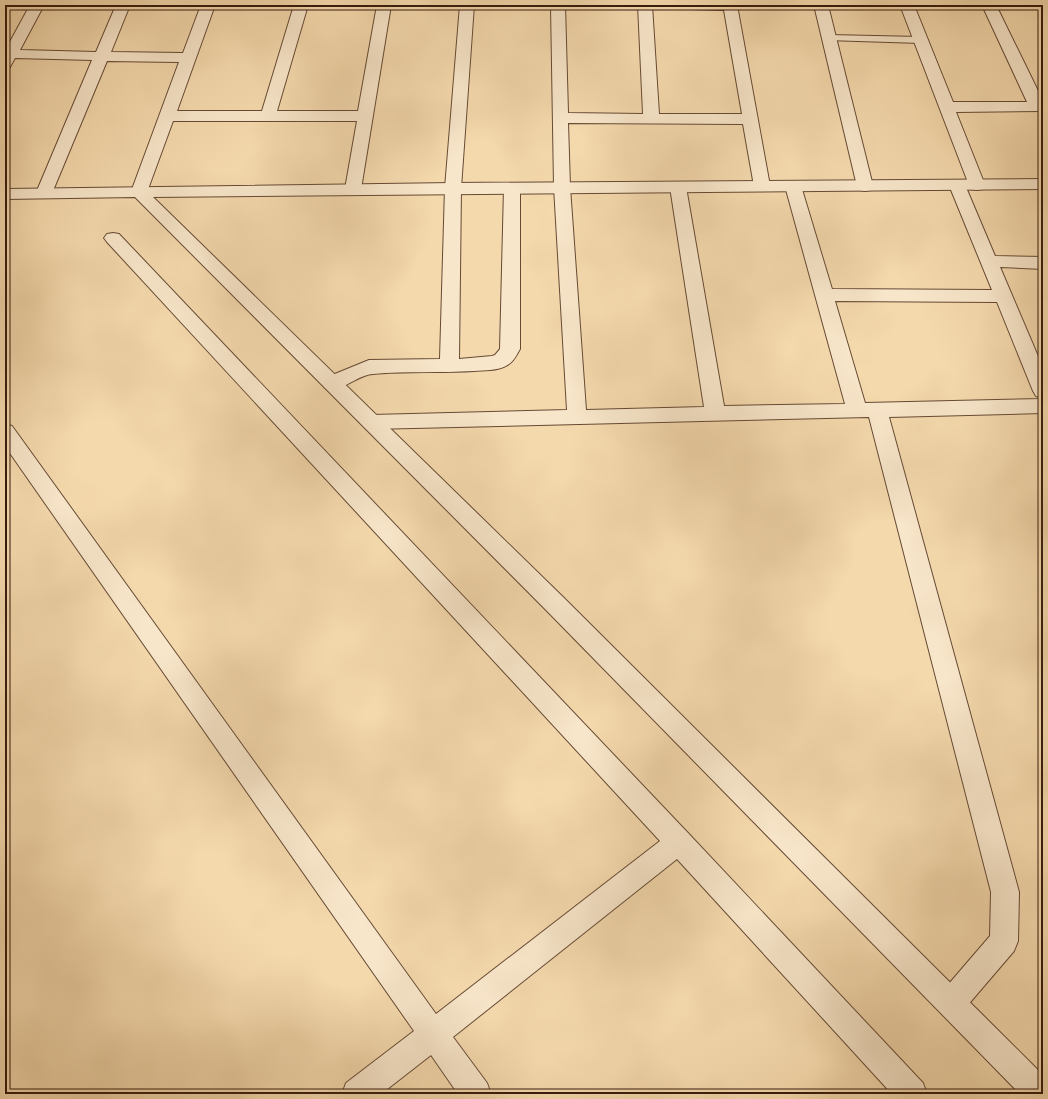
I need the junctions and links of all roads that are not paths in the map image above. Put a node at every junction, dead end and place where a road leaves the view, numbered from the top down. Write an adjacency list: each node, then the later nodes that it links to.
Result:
1 (37, 5): 18 (street)
2 (123, 5): 16 (street)
3 (208, 5): 17 (street)
4 (301, 5): 22 (street)
5 (384, 5): 23 (street)
6 (467, 5): 35 (street)
7 (558, 5): 24 (street)
8 (645, 5): 25 (street)
9 (689, 5): 10 (street)
10 (730, 5): 26 (street)
11 (821, 5): 14 (street)
12 (907, 5): 15 (street)
13 (989, 5): 19 (street)
14 (829, 38): 15 (lane); 32 (street)
15 (921, 40): 20 (street)
16 (102, 56): 17 (street); 18 (street); 39 (street)
17 (188, 58): 21 (street)
18 (8, 59)
19 (1040, 106): 20 (street)
20 (946, 107): 29 (street)
21 (167, 116): 22 (street); 38 (street)
22 (268, 116): 23 (street)
23 (366, 116): 37 (street)
24 (560, 118): 25 (street); 33 (street)
25 (651, 118): 26 (street)
26 (750, 119): 30 (street)
27 (1043, 184): 29 (street)
28 (957, 185): 29 (street); 32 (street); 42 (street)
29 (977, 185)
30 (762, 186): 31 (street); 34 (street)
31 (793, 186): 32 (street); 44 (street)
32 (865, 186)
33 (562, 187): 34 (street); 36 (street); 52 (street)
34 (678, 187): 51 (street)
35 (454, 188): 36 (street); 37 (street); 46 (street)
36 (512, 188): 46 (street)
37 (353, 189): 38 (street)
38 (139, 192): 39 (street); 47 (street)
39 (44, 193): 40 (street)
40 (5, 194)
41 (113, 238): 55 (street)
42 (989, 261): 43 (street); 45 (street)
43 (1043, 263)
44 (824, 295): 45 (street); 50 (street)
45 (1003, 296): 48 (street)
46 (450, 366): 47 (street)
47 (332, 383): 53 (street)
48 (1043, 391)
49 (1043, 406): 50 (street)
50 (867, 410): 51 (street); 56 (street)
51 (715, 414): 52 (street)
52 (577, 417): 53 (street)
53 (371, 422): 56 (street)
54 (5, 430): 57 (street)
55 (679, 842): 57 (street); 60 (street)
56 (951, 1003): 61 (street)
57 (434, 1034): 58 (street); 59 (street)
58 (357, 1094)
59 (476, 1094)
60 (912, 1094)
61 (1040, 1094)

